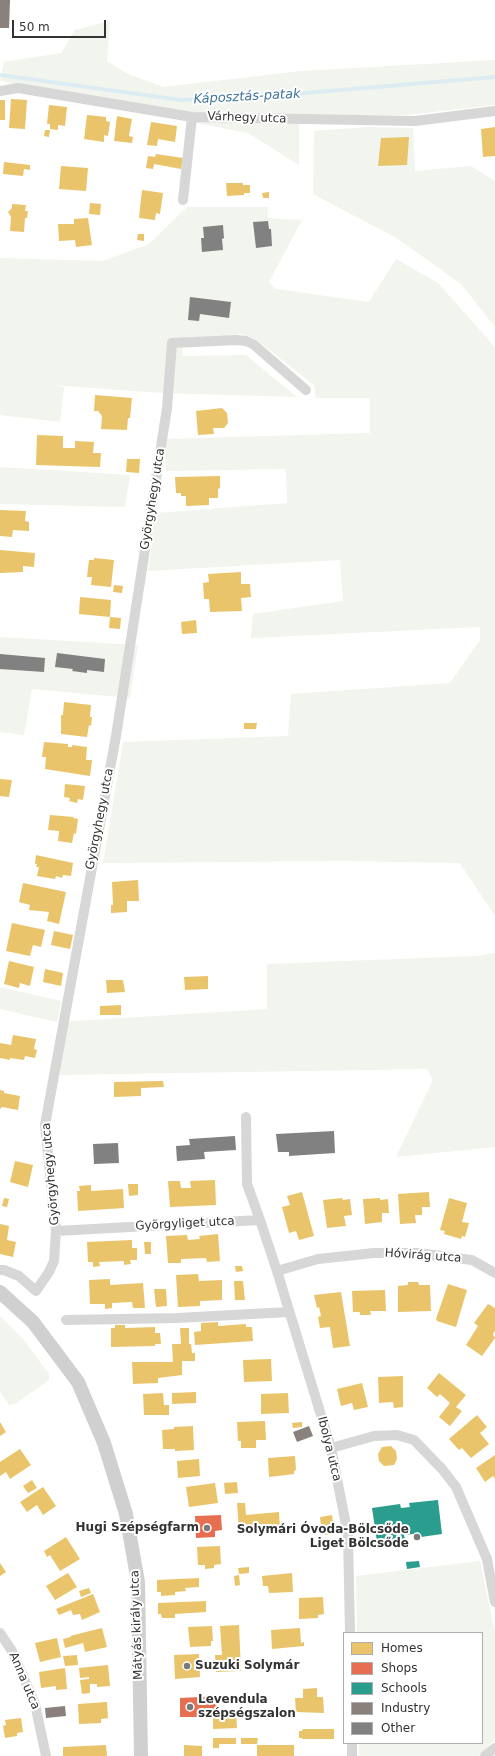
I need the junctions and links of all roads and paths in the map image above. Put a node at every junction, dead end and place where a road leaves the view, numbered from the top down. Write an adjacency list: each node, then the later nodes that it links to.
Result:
1 (0, 91): 3 (street, Várhegy utca)
2 (495, 111): 3 (street, Várhegy utca)
3 (192, 117): 4 (street)
4 (183, 200)
5 (306, 390): 8 (street, Györgyhegy utca)
6 (246, 1117): 7 (street)
7 (260, 1220): 8 (street, Györgyliget utca); 10 (street)
8 (56, 1231): 9 (street, Györgyhegy utca)
9 (0, 1270)
10 (278, 1271): 11 (street, Hóvirág utca); 13 (street, Ibolya utca)
11 (495, 1273)
12 (0, 1292): 22 (main road, Mátyás király utca)
13 (289, 1312): 14 (street); 15 (street, Ibolya utca)
14 (66, 1320)
15 (331, 1448): 16 (street); 17 (street, Ibolya utca)
16 (495, 1602)
17 (350, 1632)
18 (0, 1633): 21 (street, Anna utca)
19 (352, 1744): 23 (street)
20 (495, 1748): 24 (street)
21 (46, 1756)
22 (140, 1756)
23 (352, 1756)
24 (485, 1756)

